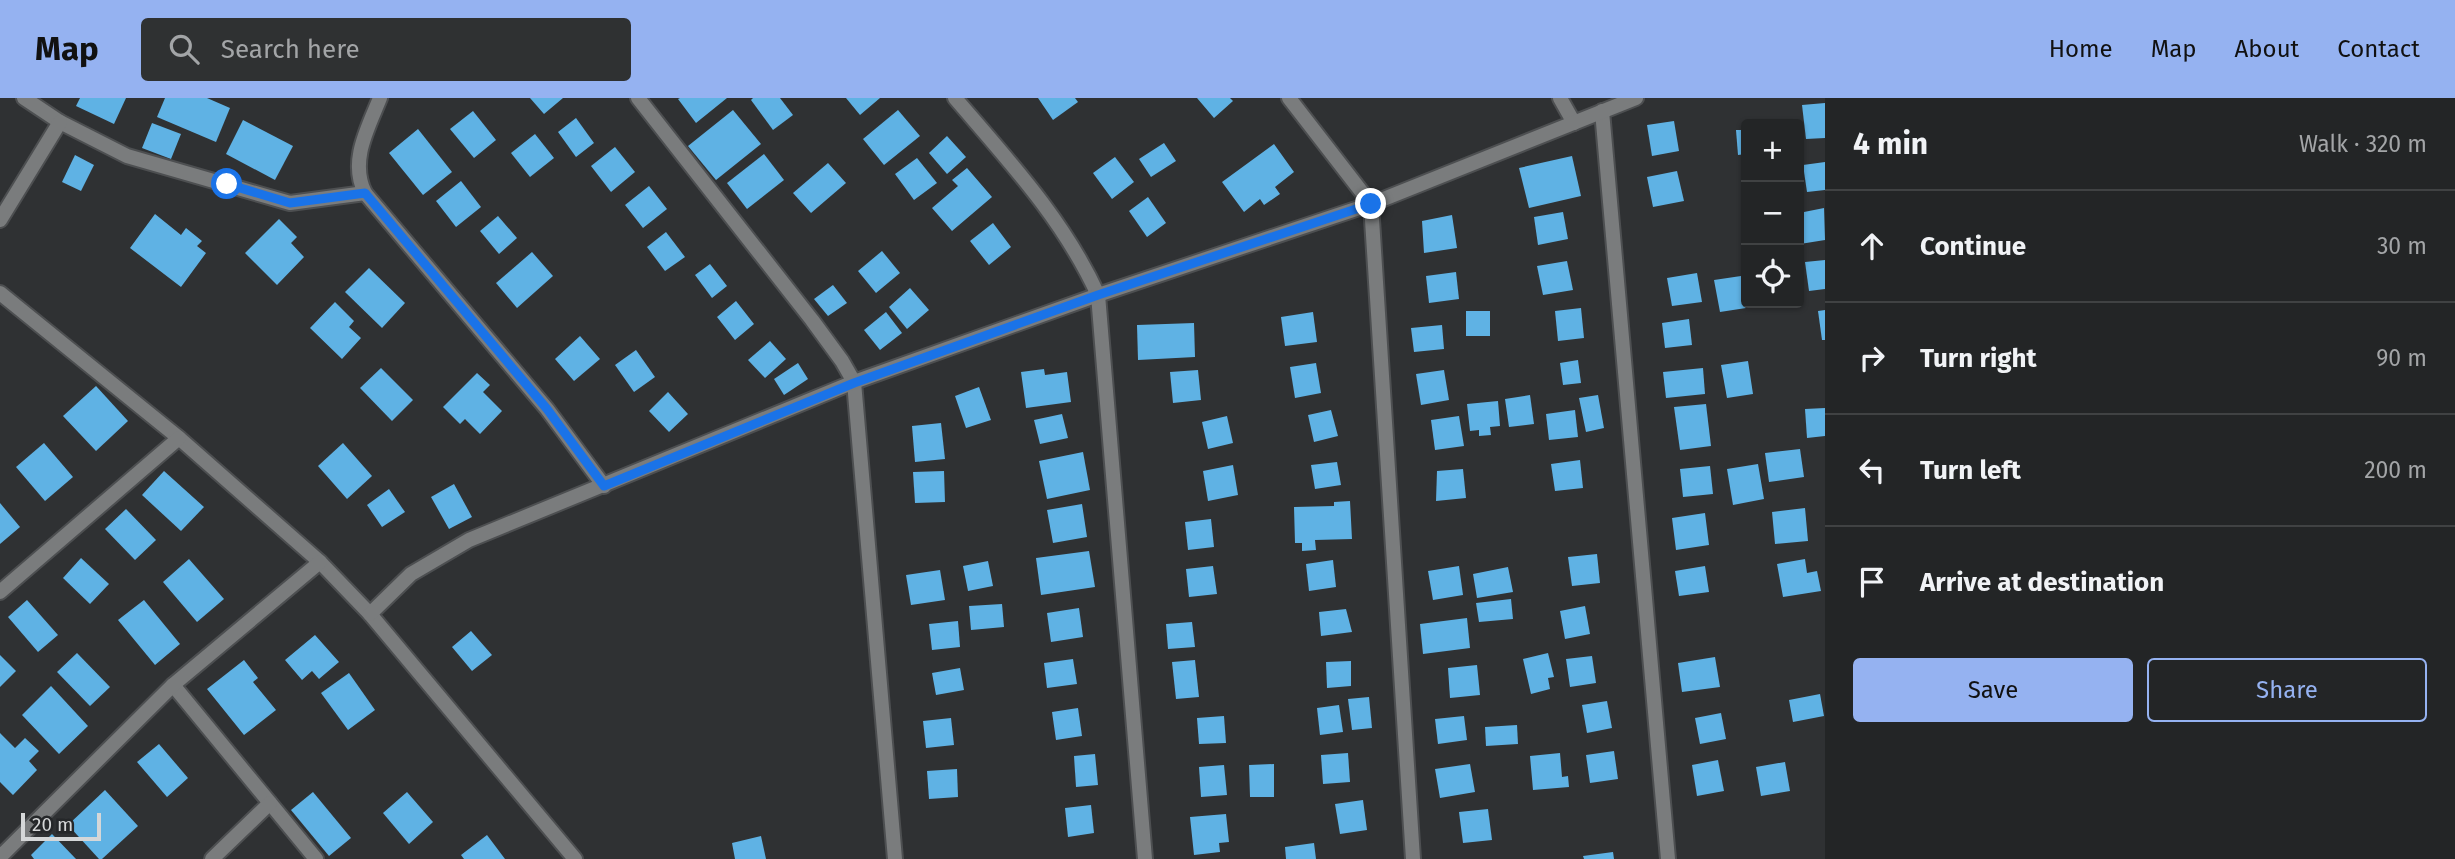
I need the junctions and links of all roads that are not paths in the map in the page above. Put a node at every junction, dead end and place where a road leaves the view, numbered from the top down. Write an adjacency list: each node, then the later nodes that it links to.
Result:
1 (24, 98): 9 (street)
2 (380, 98): 11 (street)
3 (638, 98): 16 (street)
4 (955, 98): 14 (street)
5 (1289, 98): 12 (street)
6 (1560, 98): 10 (street)
7 (1635, 98): 8 (street)
8 (1602, 111): 10 (street); 31 (street)
9 (60, 122): 11 (street); 13 (street)
10 (1574, 122): 12 (street)
11 (365, 193): 18 (street)
12 (1371, 204): 14 (street); 30 (street)
13 (0, 220)
14 (1098, 295): 16 (street); 29 (street)
15 (1, 297): 17 (street)
16 (854, 383): 18 (street); 28 (street)
17 (179, 438): 19 (street); 20 (street)
18 (604, 486): 21 (street)
19 (320, 562): 21 (street); 22 (street)
20 (0, 592)
21 (370, 614): 27 (street)
22 (173, 685): 23 (street); 24 (street)
23 (270, 803): 25 (street); 26 (street)
24 (0, 857)
25 (212, 859)
26 (316, 859)
27 (575, 859)
28 (895, 859)
29 (1145, 859)
30 (1413, 859)
31 (1668, 859)

